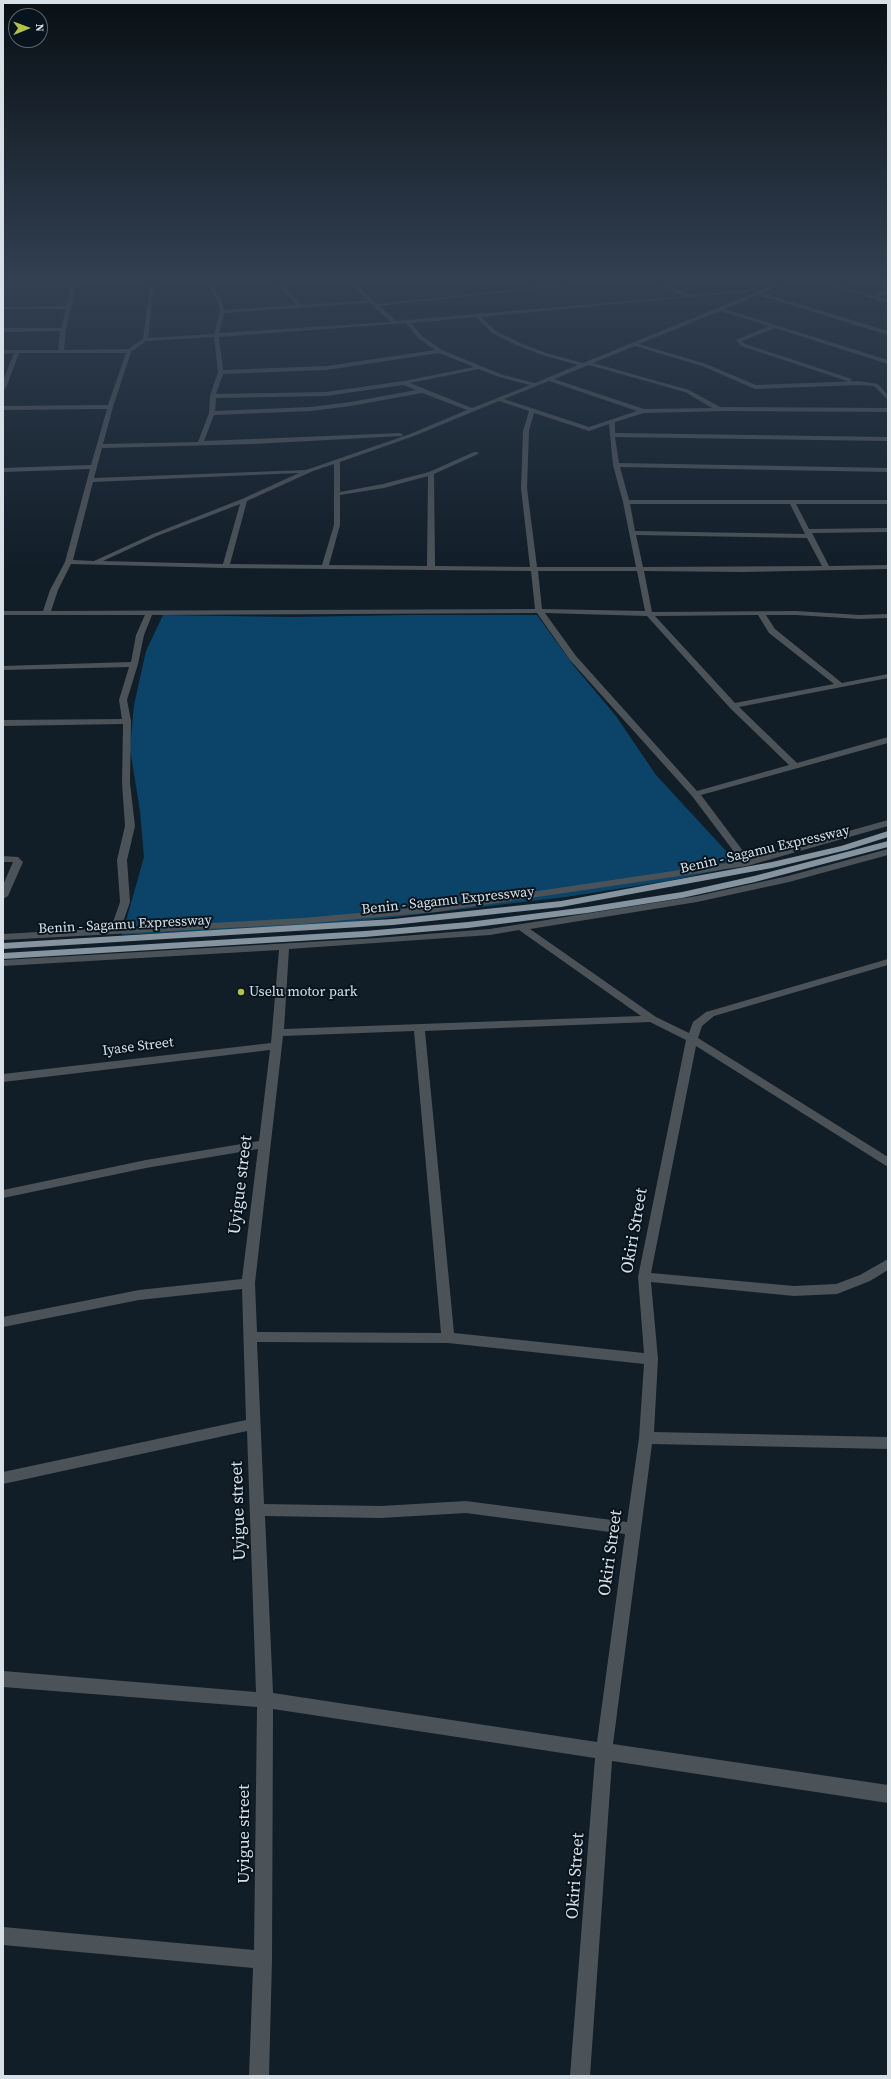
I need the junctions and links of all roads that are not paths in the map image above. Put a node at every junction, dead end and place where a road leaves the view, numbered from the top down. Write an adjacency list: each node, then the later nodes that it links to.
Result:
1 (118, 382): 17 (street)
2 (218, 382): 14 (street)
3 (409, 382): 10 (street)
4 (526, 382): 12 (street)
5 (540, 382): 12 (street)
6 (559, 382): 23 (street)
7 (658, 382): 19 (street)
8 (743, 382): 11 (street)
9 (855, 382): 11 (street)
10 (404, 383): 13 (street); 14 (street)
11 (858, 383): 15 (street)
12 (534, 384): 16 (street)
13 (422, 391): 20 (street); 24 (street)
14 (213, 396): 24 (street)
15 (888, 398)
16 (500, 400): 20 (street); 22 (street)
17 (110, 407): 18 (street); 30 (street)
18 (3, 408)
19 (719, 409): 21 (street); 23 (street)
20 (472, 410): 26 (street)
21 (888, 410)
22 (532, 411): 25 (street); 54 (street)
23 (643, 411): 25 (street)
24 (212, 413): 29 (street)
25 (612, 422): 27 (street)
26 (412, 435): 29 (street); 32 (street)
27 (612, 435): 28 (street); 33 (street)
28 (888, 439)
29 (200, 444): 30 (street)
30 (101, 446): 34 (street)
31 (476, 453): 38 (street)
32 (337, 460): 36 (street); 40 (street)
33 (616, 466): 37 (street); 42 (street)
34 (95, 467): 35 (street); 39 (street)
35 (3, 470)
36 (310, 470): 39 (street); 41 (street)
37 (888, 470)
38 (431, 473): 40 (street); 53 (street)
39 (92, 480): 48 (street)
40 (337, 494): 51 (street)
41 (244, 500): 49 (street); 50 (street)
42 (626, 502): 43 (street); 46 (street)
43 (792, 502): 44 (street); 47 (street)
44 (888, 502)
45 (888, 530): 47 (street)
46 (632, 533): 47 (street); 55 (street)
47 (808, 533): 56 (street)
48 (69, 562): 49 (street); 59 (street)
49 (95, 562): 50 (street)
50 (226, 566): 51 (street)
51 (325, 566): 53 (street)
52 (888, 567): 56 (street)
53 (431, 568): 54 (street)
54 (534, 568): 55 (street); 57 (street)
55 (639, 568): 56 (street); 61 (street)
56 (827, 569)
57 (539, 611): 60 (street); 61 (street); 73 (street)
58 (3, 613): 59 (street)
59 (46, 613): 60 (street)
60 (149, 613): 64 (street)
61 (649, 614): 62 (street); 68 (street)
62 (761, 614): 63 (street); 67 (street)
63 (888, 616)
64 (134, 664): 65 (street); 69 (street)
65 (3, 668)
66 (888, 676): 67 (street)
67 (840, 685): 68 (street)
68 (733, 706): 72 (street)
69 (127, 720): 70 (street); 82 (street)
70 (3, 723)
71 (888, 740): 72 (street)
72 (795, 766): 73 (street)
73 (694, 794): 79 (street)
74 (888, 823): 79 (street)
75 (888, 834): 84 (highway, Benin - Sagamu Expressway)
76 (888, 844): 86 (highway)
77 (888, 852): 81 (street)
78 (3, 859): 80 (street)
79 (747, 863): 82 (street)
80 (3, 896)
81 (521, 927): 85 (street); 89 (street)
82 (115, 931): 83 (street)
83 (3, 937)
84 (3, 946)
85 (284, 947): 88 (street); 91 (street, Uyigue street)
86 (3, 956)
87 (888, 962): 92 (street, Okiri Street)
88 (3, 963)
89 (652, 1019): 90 (street, Iyase Street); 92 (street)
90 (419, 1028): 91 (street, Iyase Street); 102 (street)
91 (277, 1039): 93 (street, Iyase Street); 94 (street, Uyigue street)
92 (692, 1039): 95 (street); 98 (street, Okiri Street)
93 (3, 1078)
94 (264, 1144): 96 (street); 99 (street, Uyigue street)
95 (888, 1163)
96 (3, 1194)
97 (888, 1264): 98 (street)
98 (644, 1277): 103 (street, Okiri Street)
99 (248, 1283): 100 (street); 101 (street, Uyigue street)
100 (3, 1322)
101 (250, 1337): 102 (street); 104 (street, Uyigue street)
102 (448, 1338): 103 (street)
103 (651, 1359): 105 (street, Okiri Street)
104 (255, 1424): 107 (street); 108 (street, Uyigue street)
105 (646, 1438): 106 (street); 109 (street, Okiri Street)
106 (888, 1443)
107 (3, 1478)
108 (258, 1510): 109 (street); 111 (street, Uyigue street)
109 (634, 1529): 112 (street, Okiri Street)
110 (3, 1679): 111 (street)
111 (264, 1700): 112 (street); 115 (street, Uyigue street)
112 (604, 1752): 113 (street); 117 (street, Okiri Street)
113 (888, 1794)
114 (3, 1936): 115 (street)
115 (263, 1960): 116 (street, Uyigue street)
116 (259, 2076)
117 (580, 2076)

